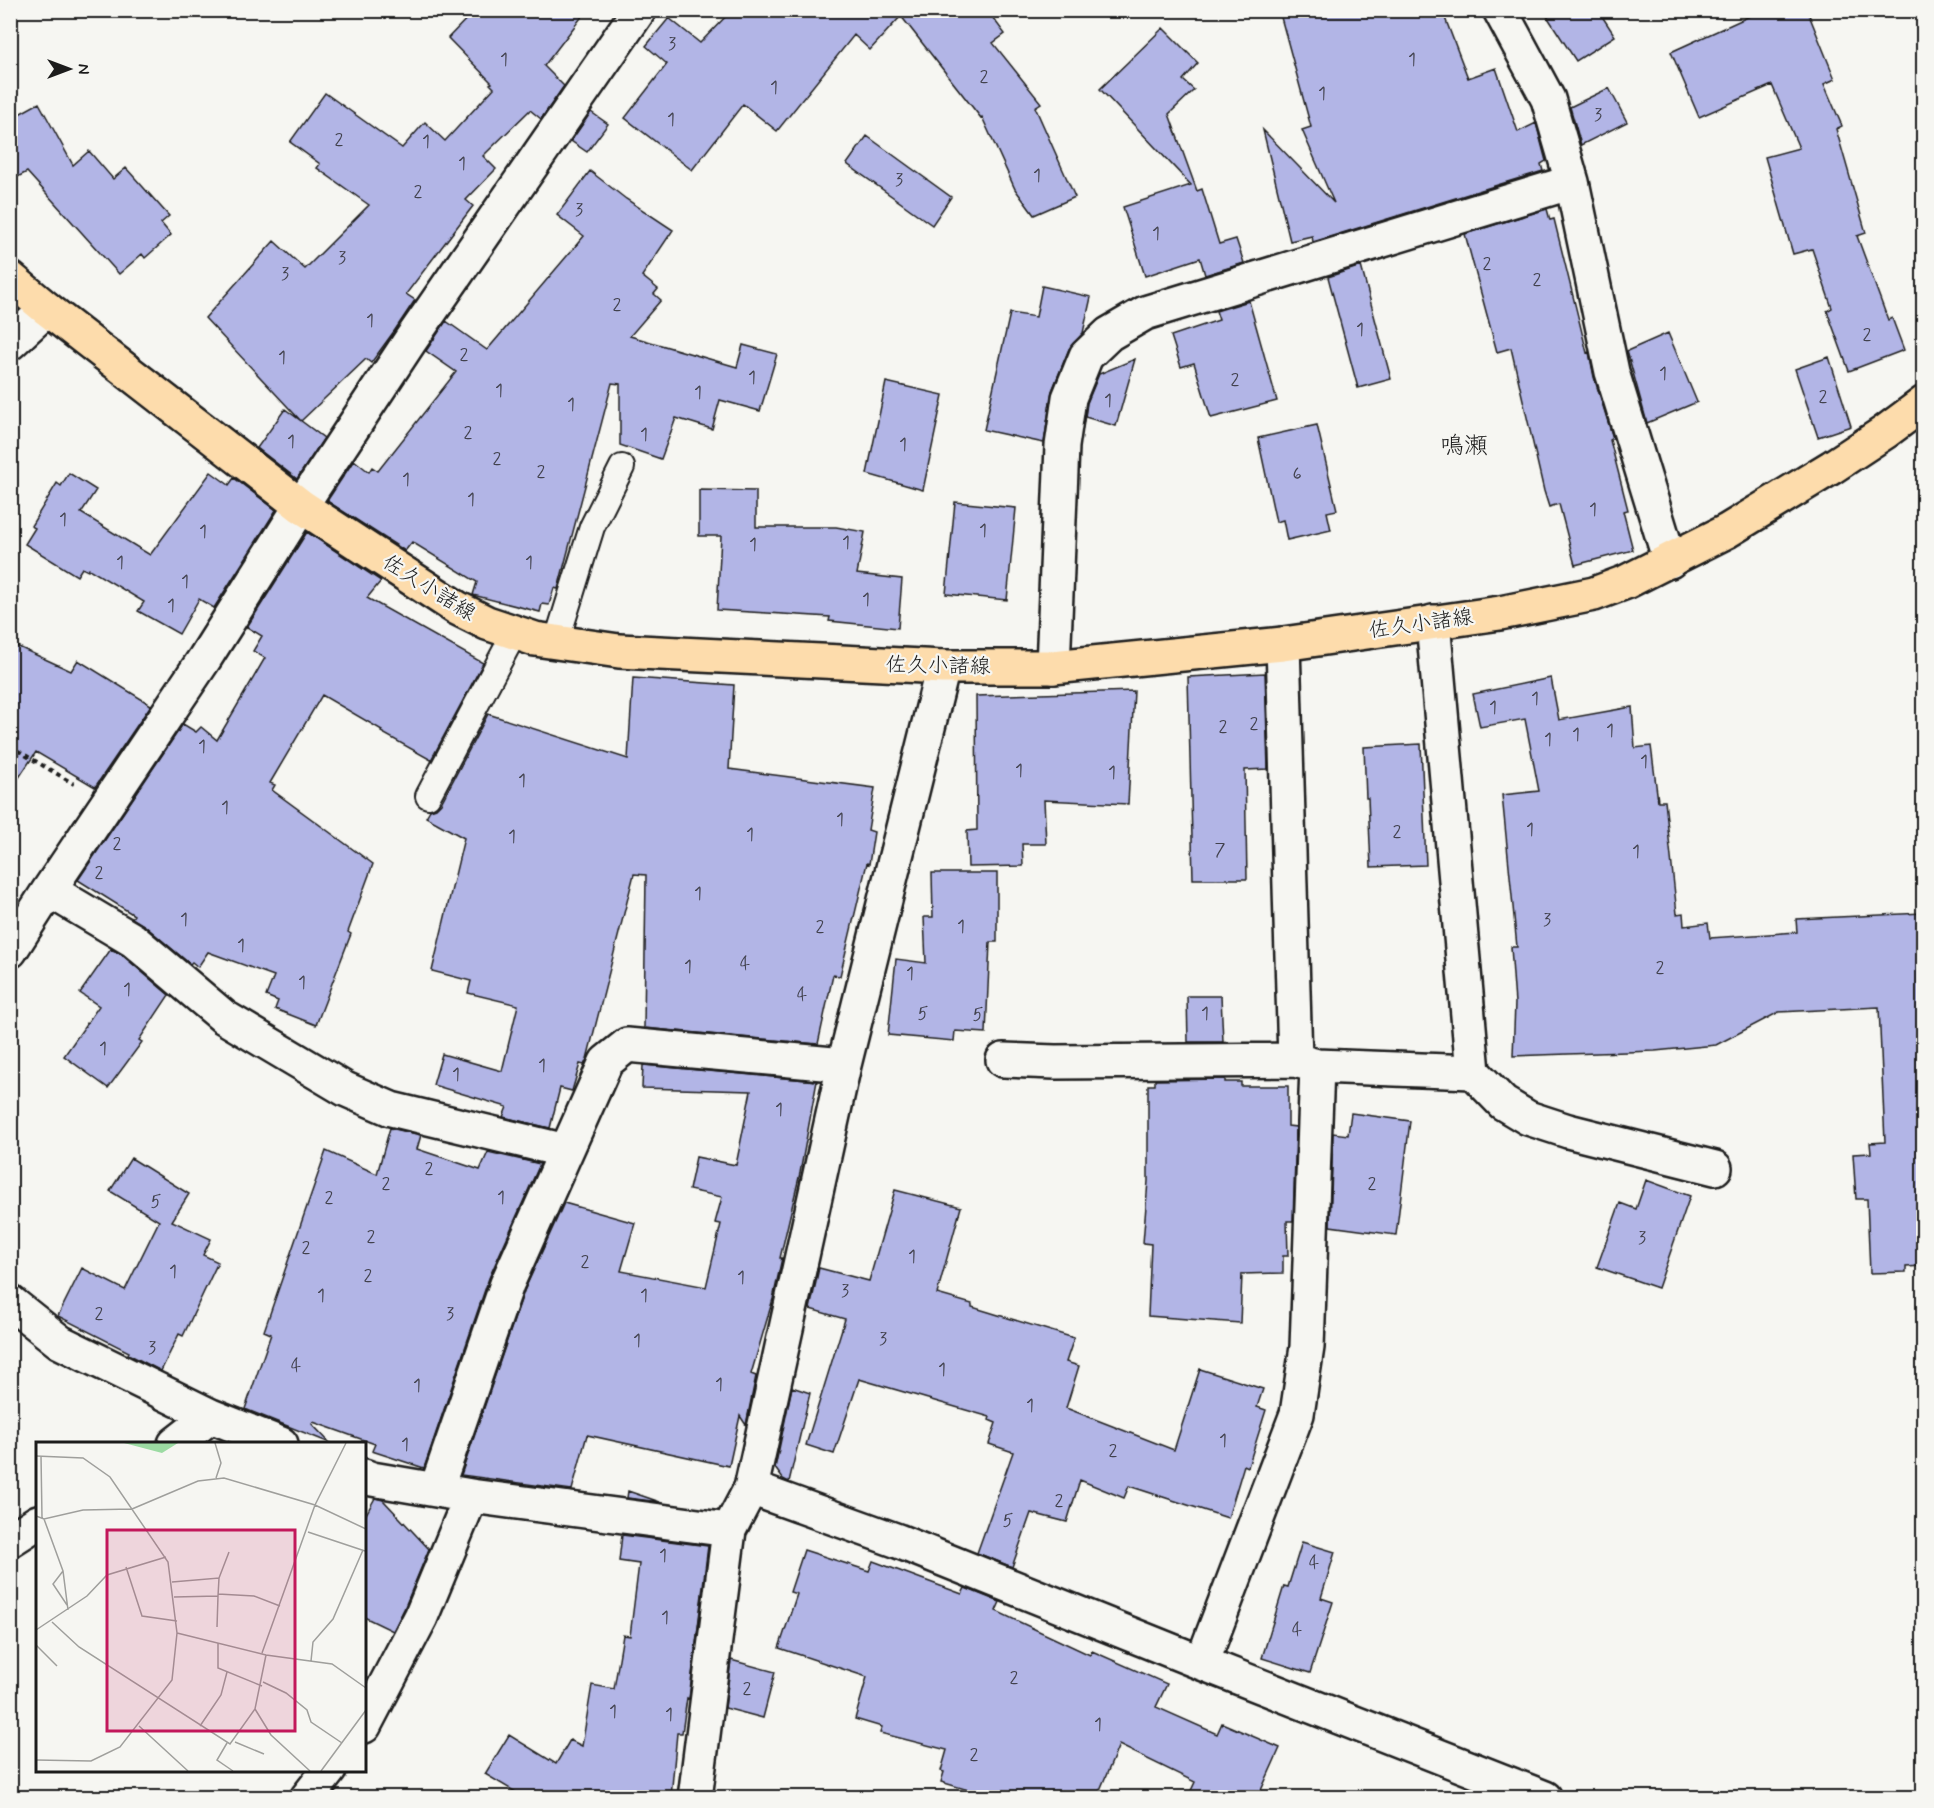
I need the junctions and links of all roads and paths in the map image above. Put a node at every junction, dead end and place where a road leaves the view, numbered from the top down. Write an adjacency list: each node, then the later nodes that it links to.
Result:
1 (639, 10): 9 (street)
2 (1500, 10): 3 (street)
3 (1572, 182): 10 (street); 16 (street)
4 (10, 278): 5 (main road, 佐久小諸線)
5 (47, 309): 6 (street); 9 (main road, 佐久小諸線)
6 (10, 343)
7 (1923, 403): 10 (main road, 佐久小諸線)
8 (622, 467): 13 (lane)
9 (301, 506): 12 (main road, 佐久小諸線); 19 (street)
10 (1670, 561): 11 (main road, 佐久小諸線)
11 (1433, 622): 14 (main road, 佐久小諸線); 25 (street)
12 (515, 632): 13 (main road, 佐久小諸線); 18 (lane)
13 (556, 643): 15 (main road, 佐久小諸線)
14 (1283, 644): 16 (main road, 佐久小諸線); 23 (street)
15 (943, 667): 16 (main road, 佐久小諸線); 24 (street)
16 (1053, 667)
17 (10, 746): 19 (path)
18 (428, 796)
19 (107, 804): 20 (street)
20 (49, 890): 21 (street); 26 (street)
21 (10, 951)
22 (1003, 1060): 23 (street)
23 (1306, 1063): 25 (street); 39 (street)
24 (844, 1065): 26 (street); 33 (street)
25 (1473, 1072): 27 (street)
26 (566, 1151): 34 (street)
27 (1716, 1168)
28 (10, 1302): 29 (street)
29 (211, 1416): 30 (street); 31 (street)
30 (176, 1442)
31 (278, 1442)
32 (366, 1477): 34 (street)
33 (751, 1488): 37 (street); 39 (street)
34 (436, 1490): 35 (street)
35 (471, 1496): 37 (street); 40 (street)
36 (36, 1523): 38 (street)
37 (729, 1530): 43 (street)
38 (10, 1540)
39 (1202, 1663): 44 (street)
40 (366, 1722)
41 (327, 1772): 42 (street)
42 (307, 1797)
43 (695, 1797)
44 (1545, 1797)

